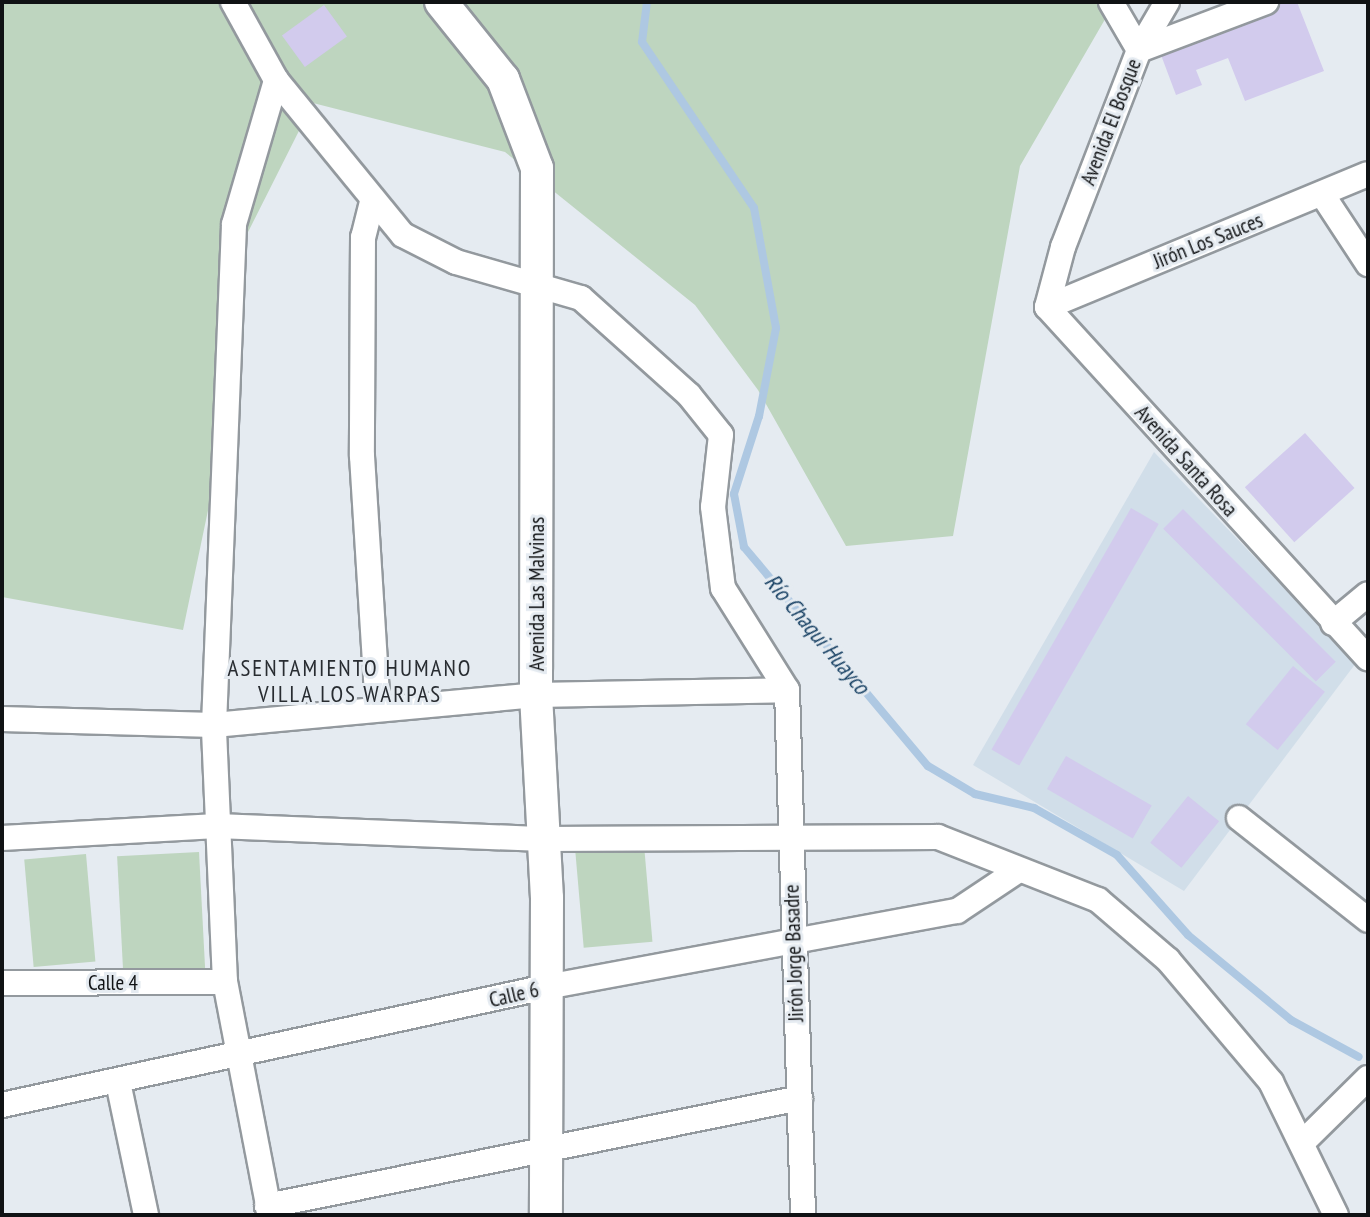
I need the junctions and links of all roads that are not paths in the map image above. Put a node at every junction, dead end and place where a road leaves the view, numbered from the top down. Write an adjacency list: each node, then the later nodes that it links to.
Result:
1 (233, 2): 7 (street)
2 (441, 2): 12 (street, Avenida Las Malvinas)
3 (1111, 2): 6 (street)
4 (1167, 2): 6 (street, Avenida El Bosque)
5 (1266, 2): 6 (street)
6 (1139, 50): 13 (street, Avenida El Bosque)
7 (276, 80): 10 (street); 21 (street)
8 (1368, 174): 9 (street, Jirón Los Sauces)
9 (1322, 194): 11 (street); 13 (street, Jirón Los Sauces)
10 (372, 202): 12 (street); 19 (street)
11 (1368, 264)
12 (539, 283): 17 (street); 18 (street, Avenida Las Malvinas)
13 (1047, 307): 15 (street, Avenida Santa Rosa)
14 (1368, 594): 15 (street)
15 (1333, 623): 16 (street, Avenida Santa Rosa)
16 (1368, 659)
17 (787, 690): 18 (street); 26 (street, Jirón Jorge Basadre)
18 (536, 695): 19 (street); 25 (street, Avenida Las Malvinas)
19 (378, 708): 21 (street)
20 (2, 719): 21 (street)
21 (214, 725): 23 (street)
22 (1239, 818): 28 (street)
23 (217, 826): 24 (street); 25 (street); 30 (street)
24 (2, 838)
25 (544, 839): 26 (street); 32 (street, Avenida Las Malvinas)
26 (790, 840): 27 (street); 29 (street, Jirón Jorge Basadre)
27 (1017, 871): 29 (street, Calle 6); 38 (street)
28 (1368, 920)
29 (792, 944): 32 (street, Calle 6); 36 (street, Jirón Jorge Basadre)
30 (225, 982): 31 (street, Calle 4); 33 (street)
31 (2, 983)
32 (546, 988): 33 (street, Calle 6); 39 (street, Avenida Las Malvinas)
33 (237, 1057): 34 (street, Calle 6); 40 (street)
34 (118, 1082): 37 (street, Calle 6); 41 (street)
35 (1366, 1087): 38 (street)
36 (800, 1098): 39 (street); 43 (street, Jirón Jorge Basadre)
37 (2, 1105)
38 (1303, 1142): 44 (street)
39 (547, 1148): 40 (street); 42 (street, Avenida Las Malvinas)
40 (269, 1210)
41 (146, 1215)
42 (547, 1215)
43 (803, 1215)
44 (1336, 1215)

